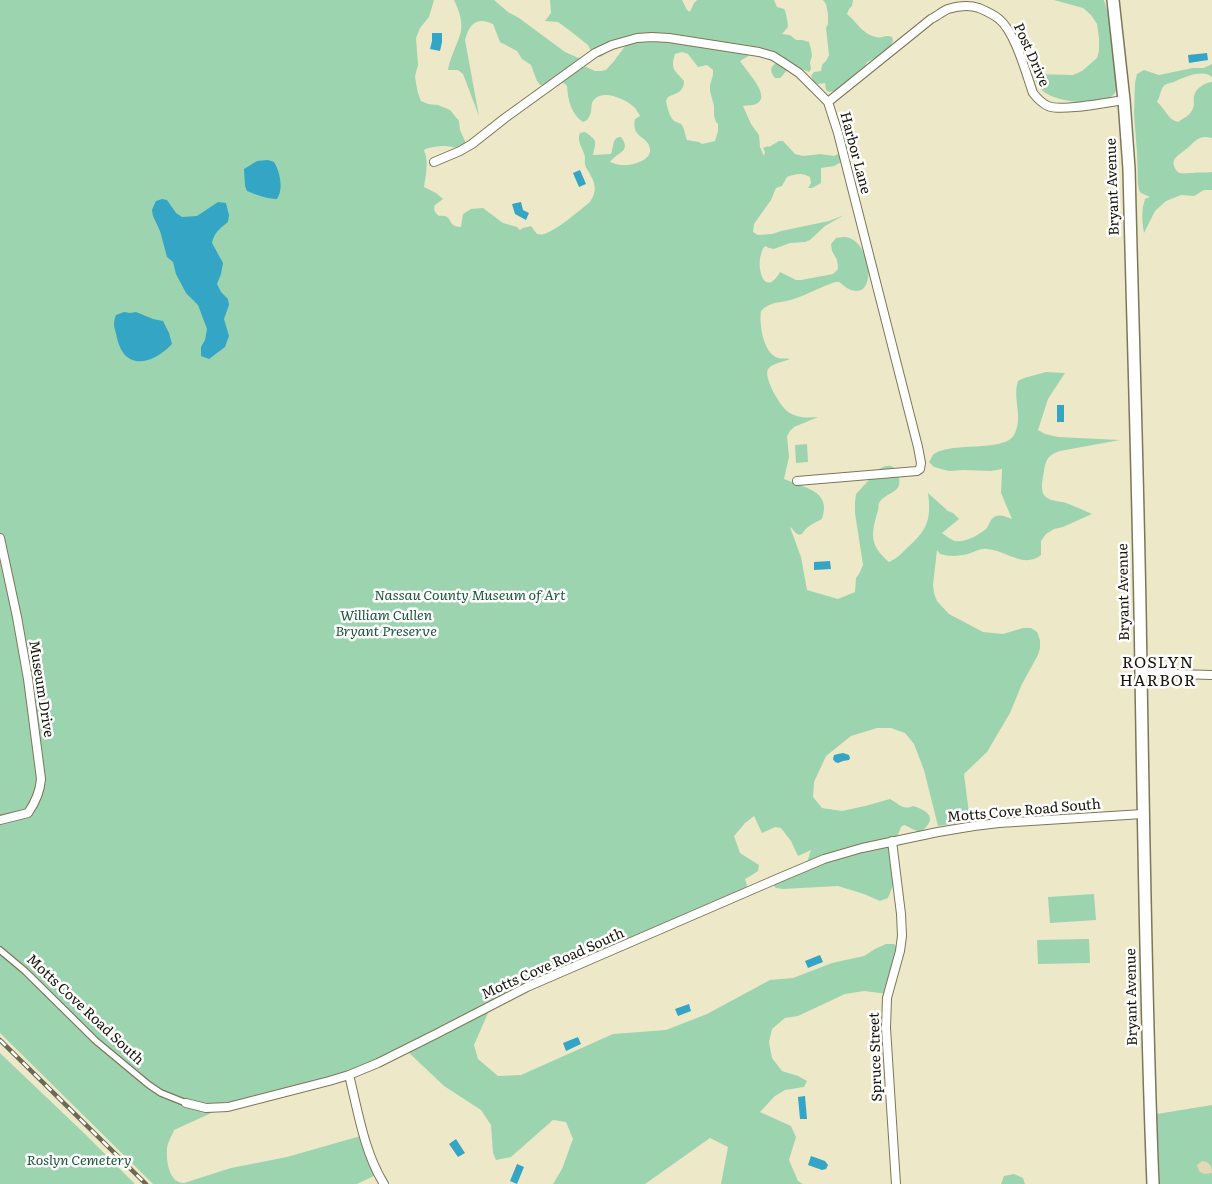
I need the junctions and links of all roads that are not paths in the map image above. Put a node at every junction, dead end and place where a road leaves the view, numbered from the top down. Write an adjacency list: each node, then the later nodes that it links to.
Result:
1 (1113, 0): 2 (main road, Bryant Avenue)
2 (1124, 100): 3 (street, Post Drive); 7 (main road, Bryant Avenue)
3 (828, 102): 4 (street, Harbor Lane); 5 (street, Harbor Lane)
4 (434, 162)
5 (798, 481)
6 (0, 538): 10 (street, Museum Drive)
7 (1142, 673): 8 (street); 9 (main road, Bryant Avenue)
8 (1212, 675)
9 (1143, 814): 11 (street, Motts Cove Road South); 17 (main road, Bryant Avenue)
10 (0, 820)
11 (892, 842): 13 (street, Motts Cove Road South); 16 (street, Spruce Street)
12 (0, 950): 14 (street, Motts Cove Road South)
13 (349, 1075): 14 (street, Motts Cove Road South); 15 (street)
14 (186, 1103)
15 (384, 1184)
16 (896, 1184)
17 (1153, 1184)

